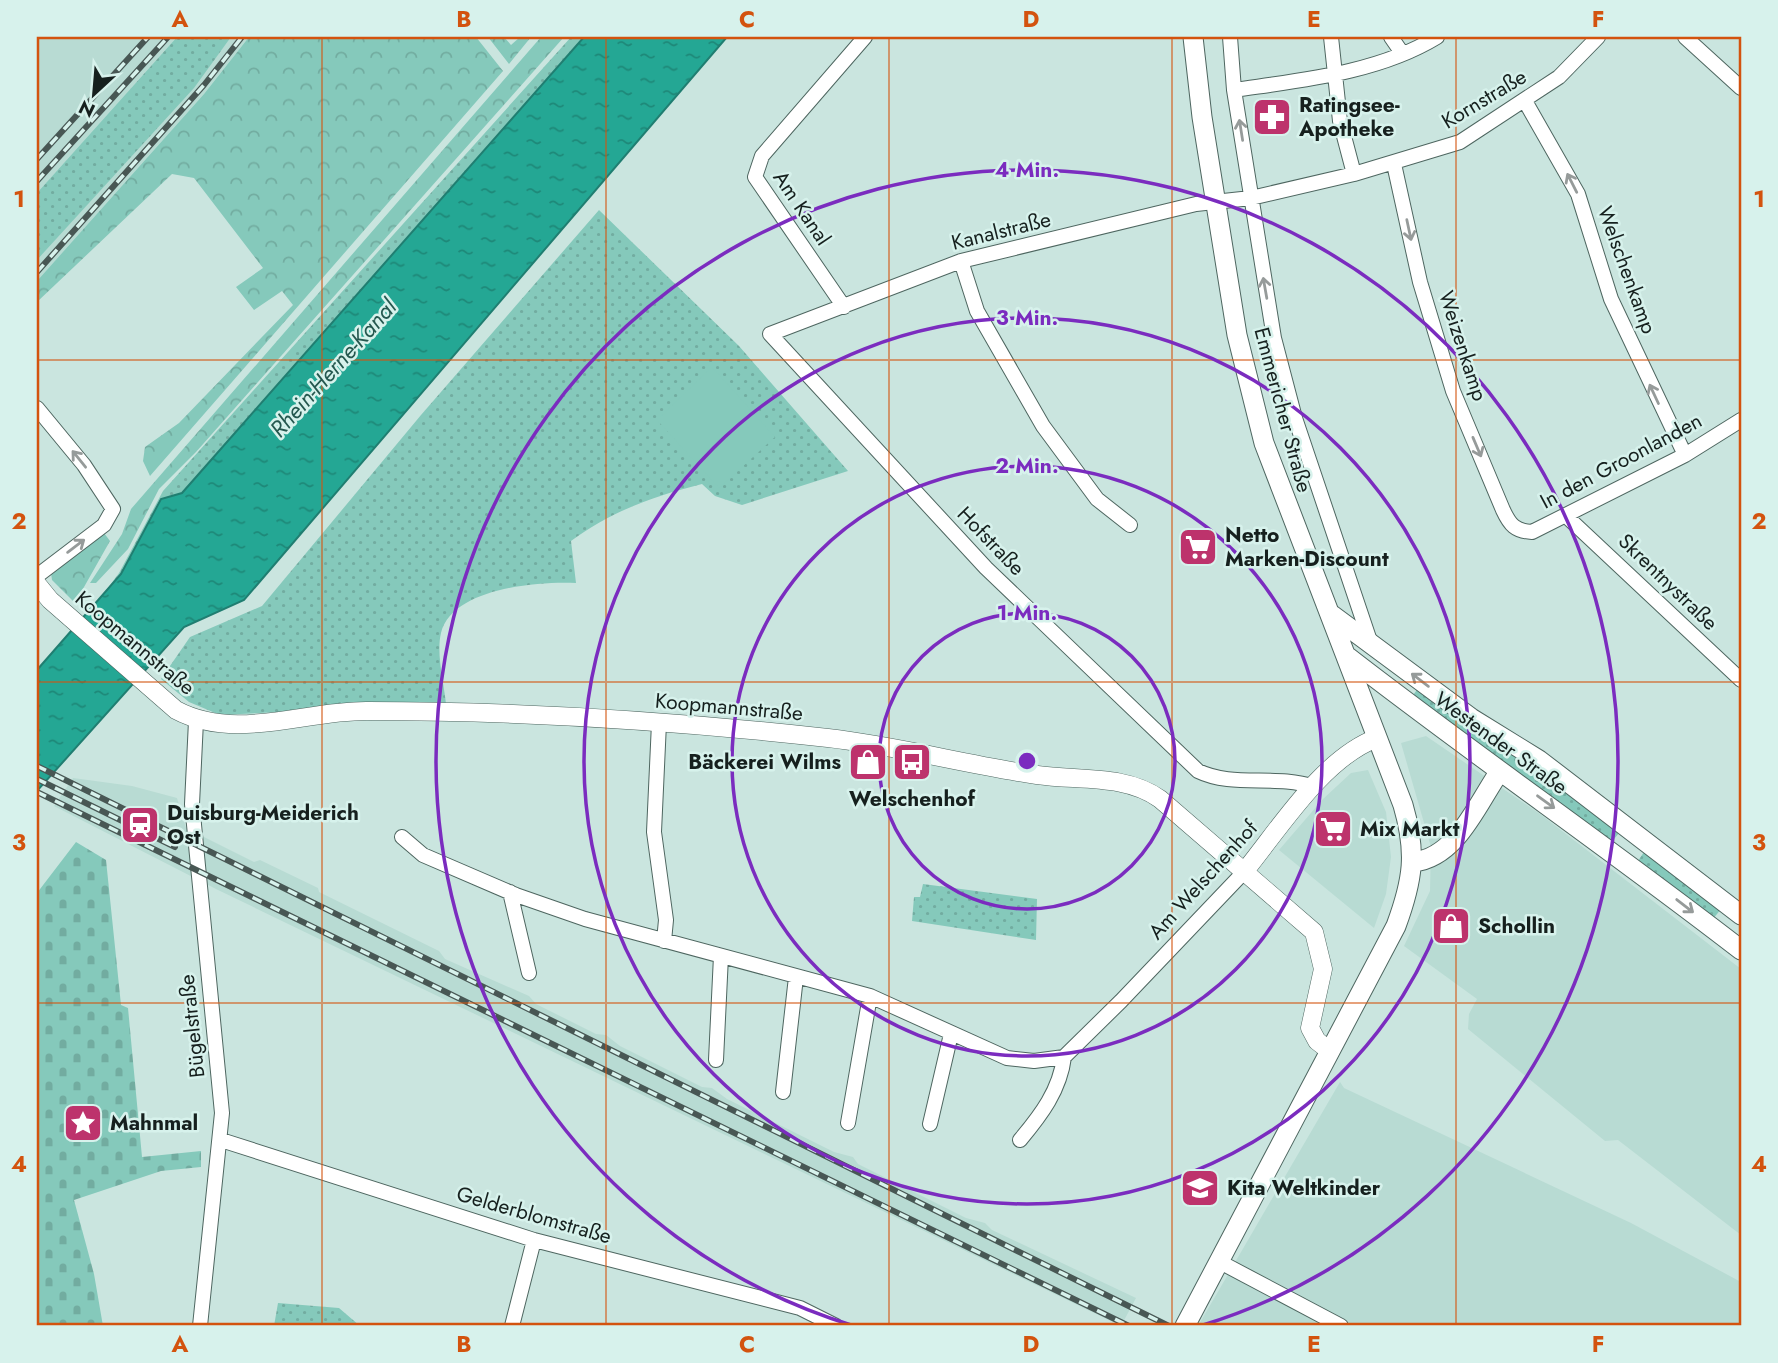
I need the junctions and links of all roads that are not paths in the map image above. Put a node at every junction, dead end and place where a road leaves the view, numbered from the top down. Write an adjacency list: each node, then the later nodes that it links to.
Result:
1 (865, 37): 19 (street, Am Kanal)
2 (1193, 37): 17 (main road, Emmericher Straße)
3 (1230, 37): 12 (street, Emmericher Straße)
4 (1331, 37): 10 (street)
5 (1391, 37): 9 (street)
6 (1437, 37): 9 (street)
7 (1598, 37): 13 (street, Kornstraße)
8 (1685, 37): 11 (street)
9 (1402, 53): 10 (street)
10 (1334, 75): 12 (street); 15 (street)
11 (1741, 88)
12 (1234, 90): 16 (street, Emmericher Straße, one-way to 12)
13 (1525, 101): 14 (street, Kornstraße); 23 (street, Welschenkamp, one-way to 13)
14 (1394, 164): 15 (street, Kornstraße); 26 (street, Weizenkamp, one-way to 26)
15 (1354, 174): 16 (street, Kornstraße)
16 (1251, 198): 17 (street, Kanalstraße); 29 (street, Emmericher Straße, one-way to 16)
17 (1216, 202): 18 (street, Kanalstraße); 29 (main road, Emmericher Straße)
18 (961, 261): 19 (street, Kanalstraße); 25 (street)
19 (844, 307): 20 (street, Kanalstraße)
20 (770, 334): 37 (street, Hofstraße)
21 (37, 408): 27 (street, one-way to 21)
22 (1741, 421): 23 (street, In den Groonlanden)
23 (1685, 455): 24 (street, In den Groonlanden)
24 (1565, 515): 26 (street, In den Groonlanden); 32 (street, Skrentnystraße)
25 (1130, 525)
26 (1519, 531)
27 (37, 576)
28 (37, 584): 33 (street, Koopmannstraße)
29 (1344, 621): 30 (main road, Westender Straße); 31 (main road, Emmericher Straße)
30 (1372, 645): 31 (main road); 39 (main road, Westender Straße, one-way to 30)
31 (1347, 656): 35 (main road, Emmericher Straße); 36 (main road, Westender Straße)
32 (1741, 680)
33 (196, 721): 34 (street, Koopmannstraße); 58 (street, Bügelstraße)
34 (659, 723): 42 (street, Koopmannstraße); 45 (street)
35 (1377, 738): 37 (street, Am Welschenhof); 40 (main road, Emmericher Straße)
36 (1500, 771): 40 (main road); 41 (main road, Westender Straße, one-way to 41)
37 (1314, 787): 42 (street, Am Welschenhof)
38 (401, 836): 43 (street)
39 (1650, 845): 41 (main road); 44 (main road, Westender Straße)
40 (1413, 862): 52 (main road, Emmericher Straße)
41 (1630, 865): 46 (main road, Westender Straße, one-way to 46)
42 (1244, 872): 52 (street, Koopmannstraße); 53 (street, Am Welschenhof)
43 (510, 892): 45 (street); 48 (street)
44 (1741, 915)
45 (664, 941): 47 (street)
46 (1741, 950)
47 (721, 956): 49 (street); 54 (street)
48 (529, 973)
49 (796, 977): 50 (street); 55 (street)
50 (870, 996): 51 (street); 56 (street)
51 (951, 1034): 53 (street); 57 (street)
52 (1330, 1051): 61 (main road, Emmericher Straße)
53 (1063, 1057): 59 (street)
54 (716, 1060)
55 (783, 1092)
56 (848, 1123)
57 (930, 1124)
58 (221, 1140): 60 (street, Gelderblomstraße); 62 (street, Bügelstraße)
59 (1020, 1140)
60 (534, 1240): 63 (street); 64 (street, Gelderblomstraße)
61 (1220, 1262): 65 (main road, Emmericher Straße); 66 (street)
62 (200, 1326)
63 (512, 1326)
64 (836, 1326)
65 (1185, 1326)
66 (1341, 1326)

